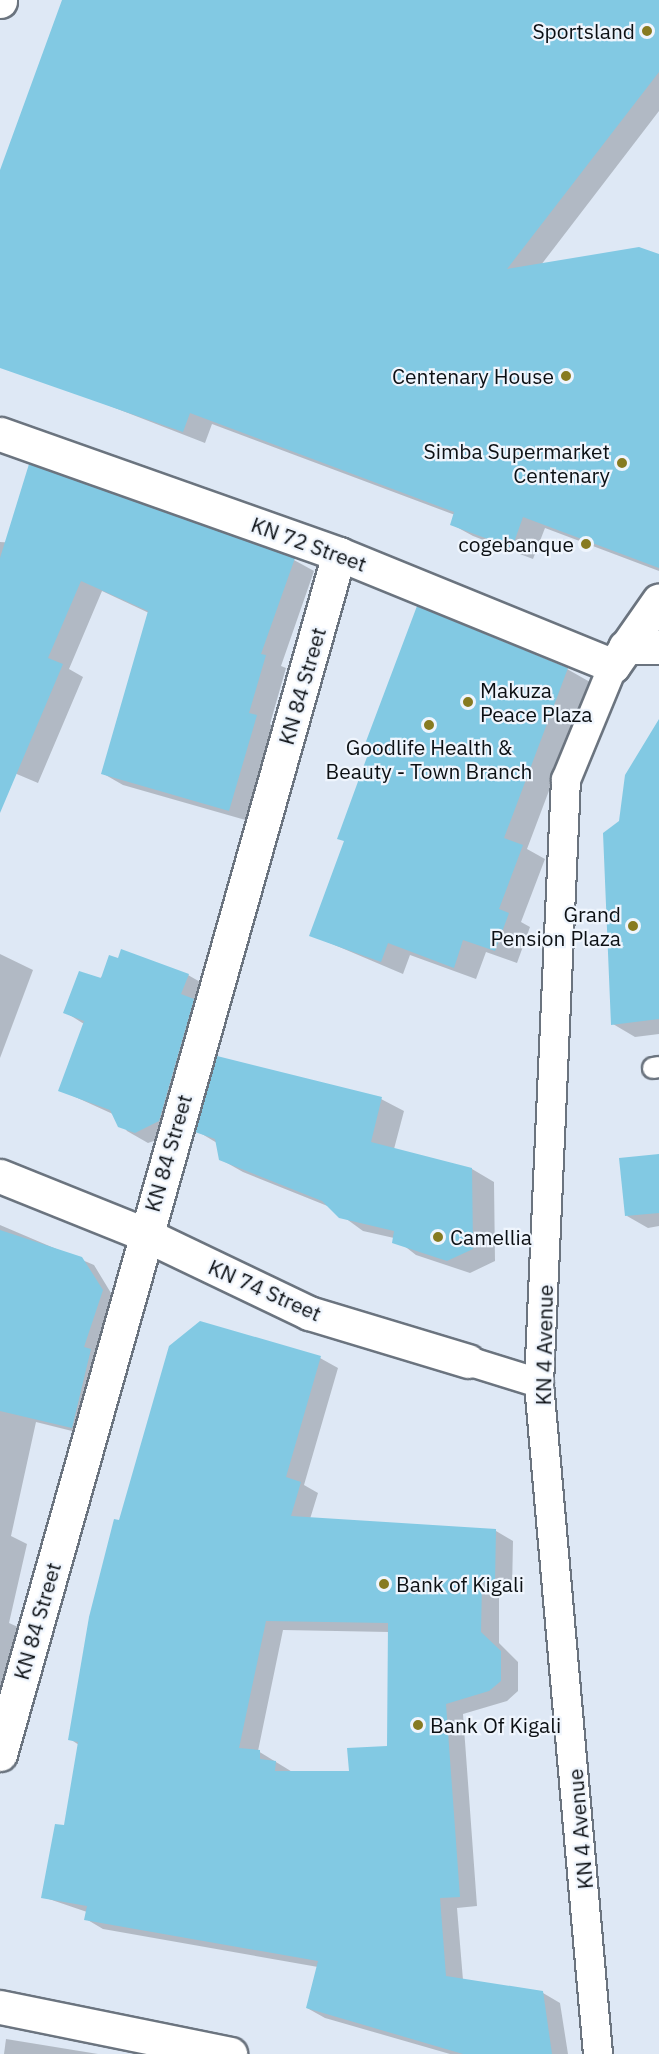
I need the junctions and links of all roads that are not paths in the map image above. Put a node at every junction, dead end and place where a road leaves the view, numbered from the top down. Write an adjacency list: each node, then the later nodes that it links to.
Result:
1 (0, 434): 2 (street, KN 72 Street)
2 (339, 554): 5 (street, KN 72 Street); 7 (street, KN 84 Street)
3 (659, 600): 5 (street, KN 4 Avenue)
4 (659, 647): 5 (street)
5 (619, 657): 9 (street, KN 4 Avenue)
6 (0, 1176): 7 (street, KN 74 Street)
7 (144, 1234): 8 (street, KN 74 Street); 10 (street, KN 84 Street)
8 (468, 1361): 9 (street, KN 74 Street)
9 (539, 1383): 13 (street, KN 4 Avenue)
10 (0, 1754)
11 (0, 2007): 12 (street)
12 (230, 2054)
13 (598, 2054)

